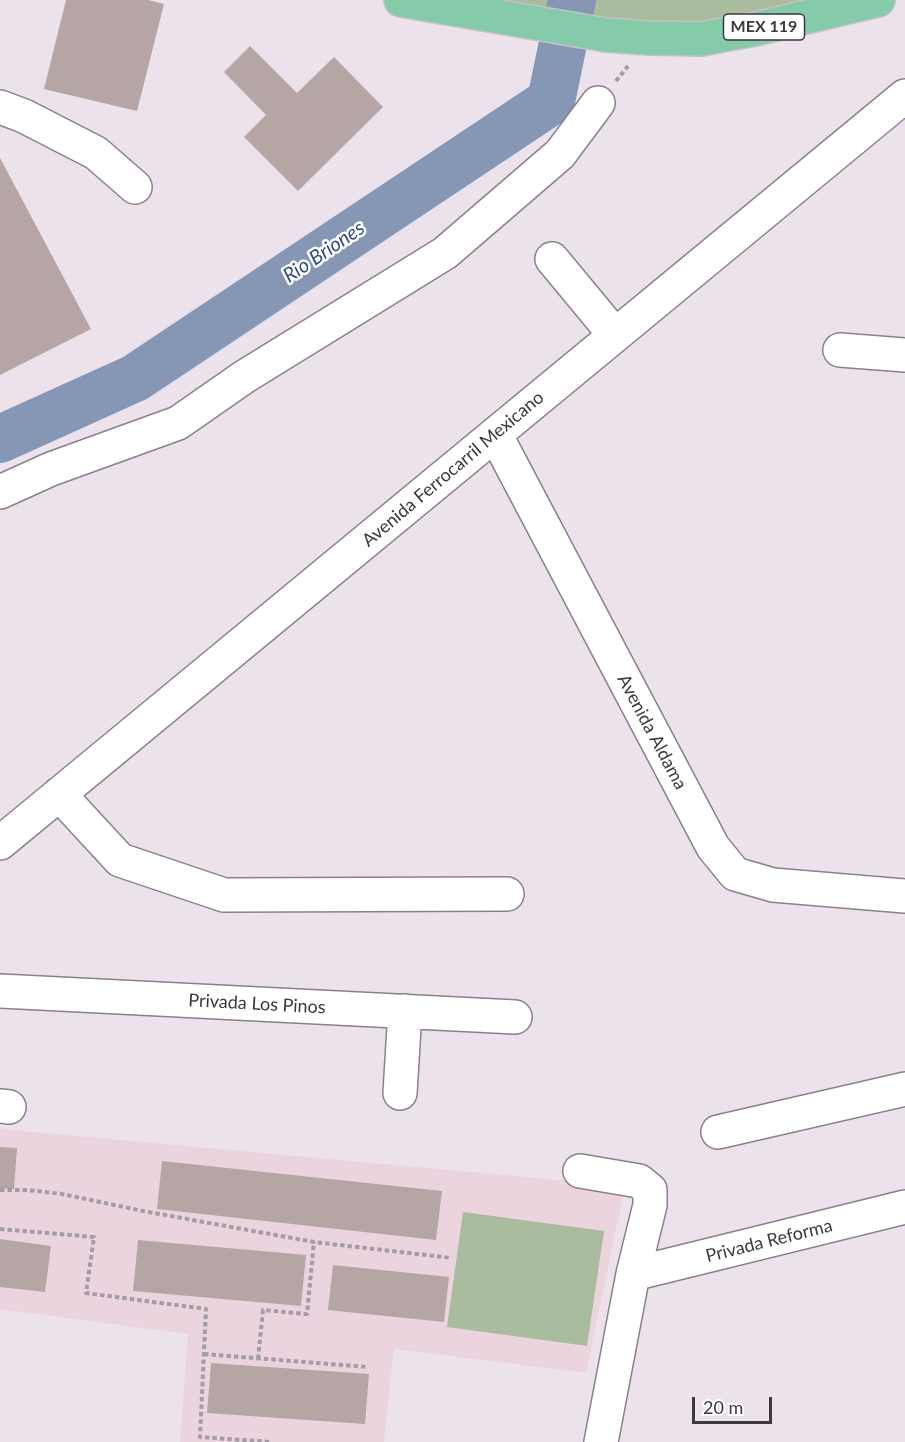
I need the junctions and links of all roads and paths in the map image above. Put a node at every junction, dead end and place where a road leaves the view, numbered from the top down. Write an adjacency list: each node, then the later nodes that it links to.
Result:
1 (401, 0): 3 (main road, MEX 119)
2 (878, 0): 3 (main road, MEX 119)
3 (650, 38): 5 (path)
4 (905, 96): 9 (street, Avenida Ferrocarril Mexicano)
5 (598, 103): 13 (street)
6 (0, 107): 7 (street)
7 (135, 187)
8 (552, 259): 9 (street)
9 (615, 335): 12 (street, Avenida Ferrocarril Mexicano)
10 (840, 350): 11 (street)
11 (905, 356)
12 (495, 434): 14 (street, Avenida Ferrocarril Mexicano); 17 (street, Avenida Aldama)
13 (0, 492)
14 (59, 794): 15 (street, Avenida Ferrocarril Mexicano); 16 (street)
15 (0, 843)
16 (507, 894)
17 (905, 896)
18 (0, 991): 19 (street, Privada Los Pinos)
19 (405, 1011): 20 (street, Privada Los Pinos); 22 (street)
20 (515, 1017)
21 (905, 1089): 23 (street)
22 (400, 1093)
23 (718, 1132)
24 (580, 1172): 30 (street)
25 (0, 1190): 28 (path)
26 (905, 1207): 30 (street, Privada Reforma)
27 (0, 1229): 31 (path)
28 (314, 1242): 29 (path); 32 (path)
29 (452, 1258)
30 (633, 1274): 35 (street)
31 (204, 1354): 32 (path); 34 (path)
32 (258, 1359): 33 (path)
33 (367, 1367)
34 (271, 1442)
35 (601, 1442)

